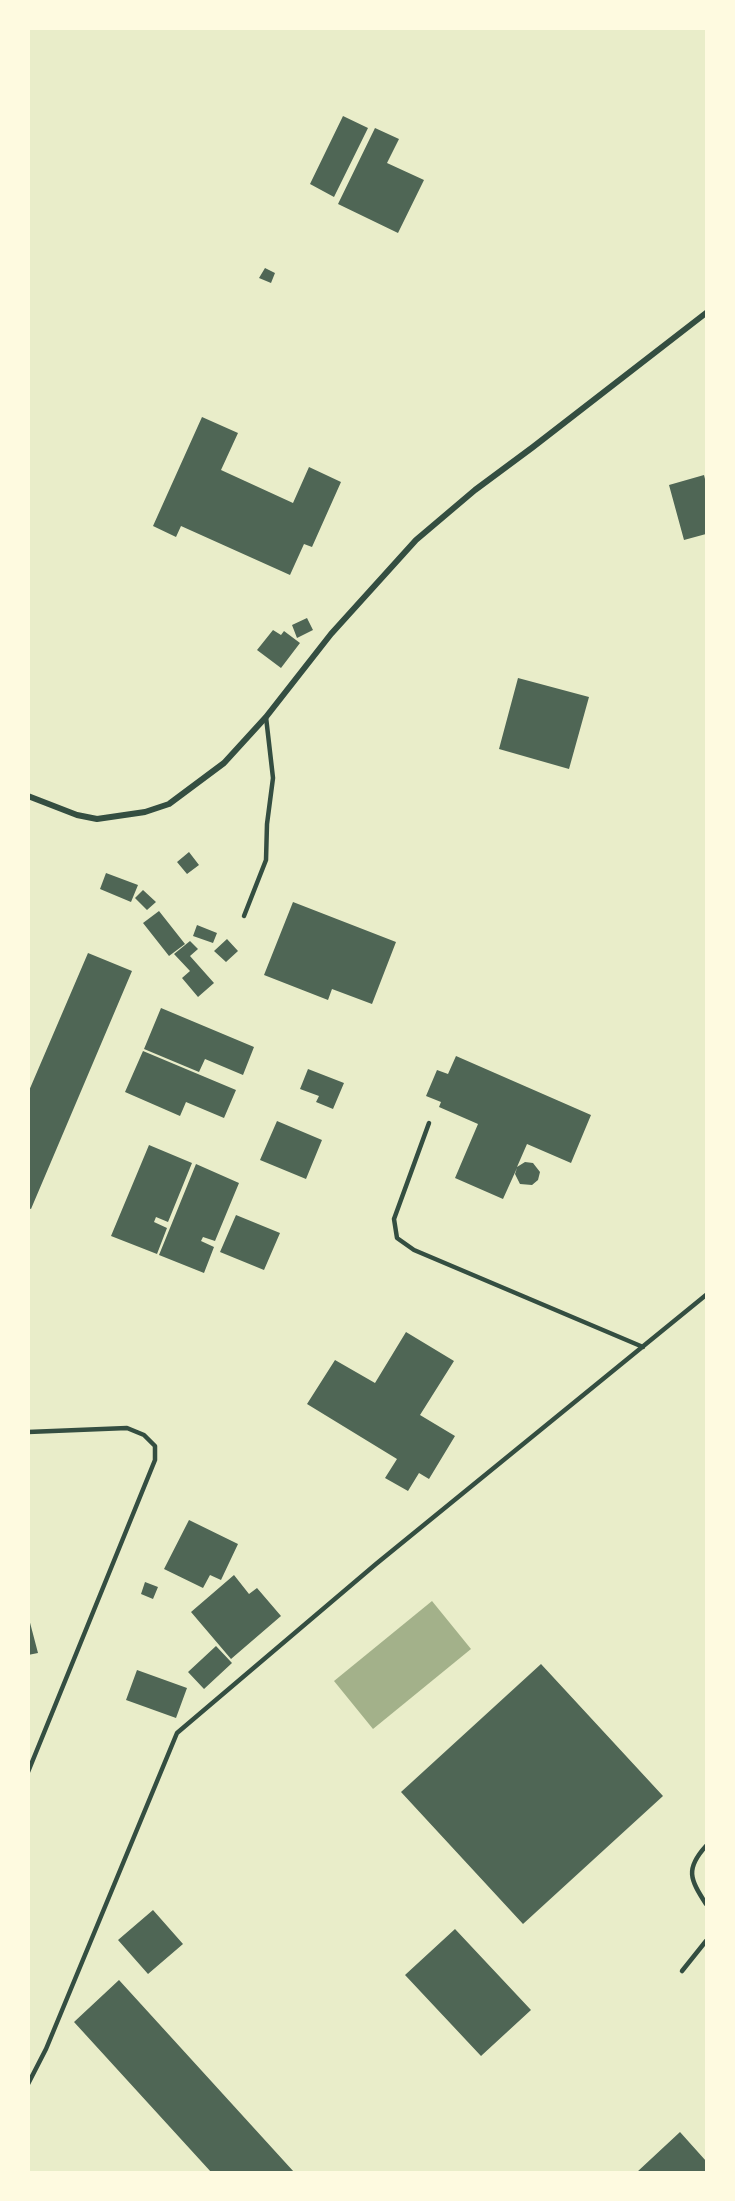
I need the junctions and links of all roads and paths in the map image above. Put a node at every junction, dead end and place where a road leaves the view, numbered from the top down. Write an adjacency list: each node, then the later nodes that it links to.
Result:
1 (706, 313): 2 (street)
2 (266, 717): 3 (street); 4 (lane)
3 (28, 796)
4 (244, 916)
5 (429, 1123): 7 (lane)
6 (706, 1295): 7 (lane)
7 (643, 1347): 14 (lane)
8 (28, 1432): 9 (lane)
9 (28, 1772)
10 (706, 1846): 11 (lane)
11 (706, 1904)
12 (706, 1941): 13 (lane)
13 (682, 1971)
14 (28, 2084)

